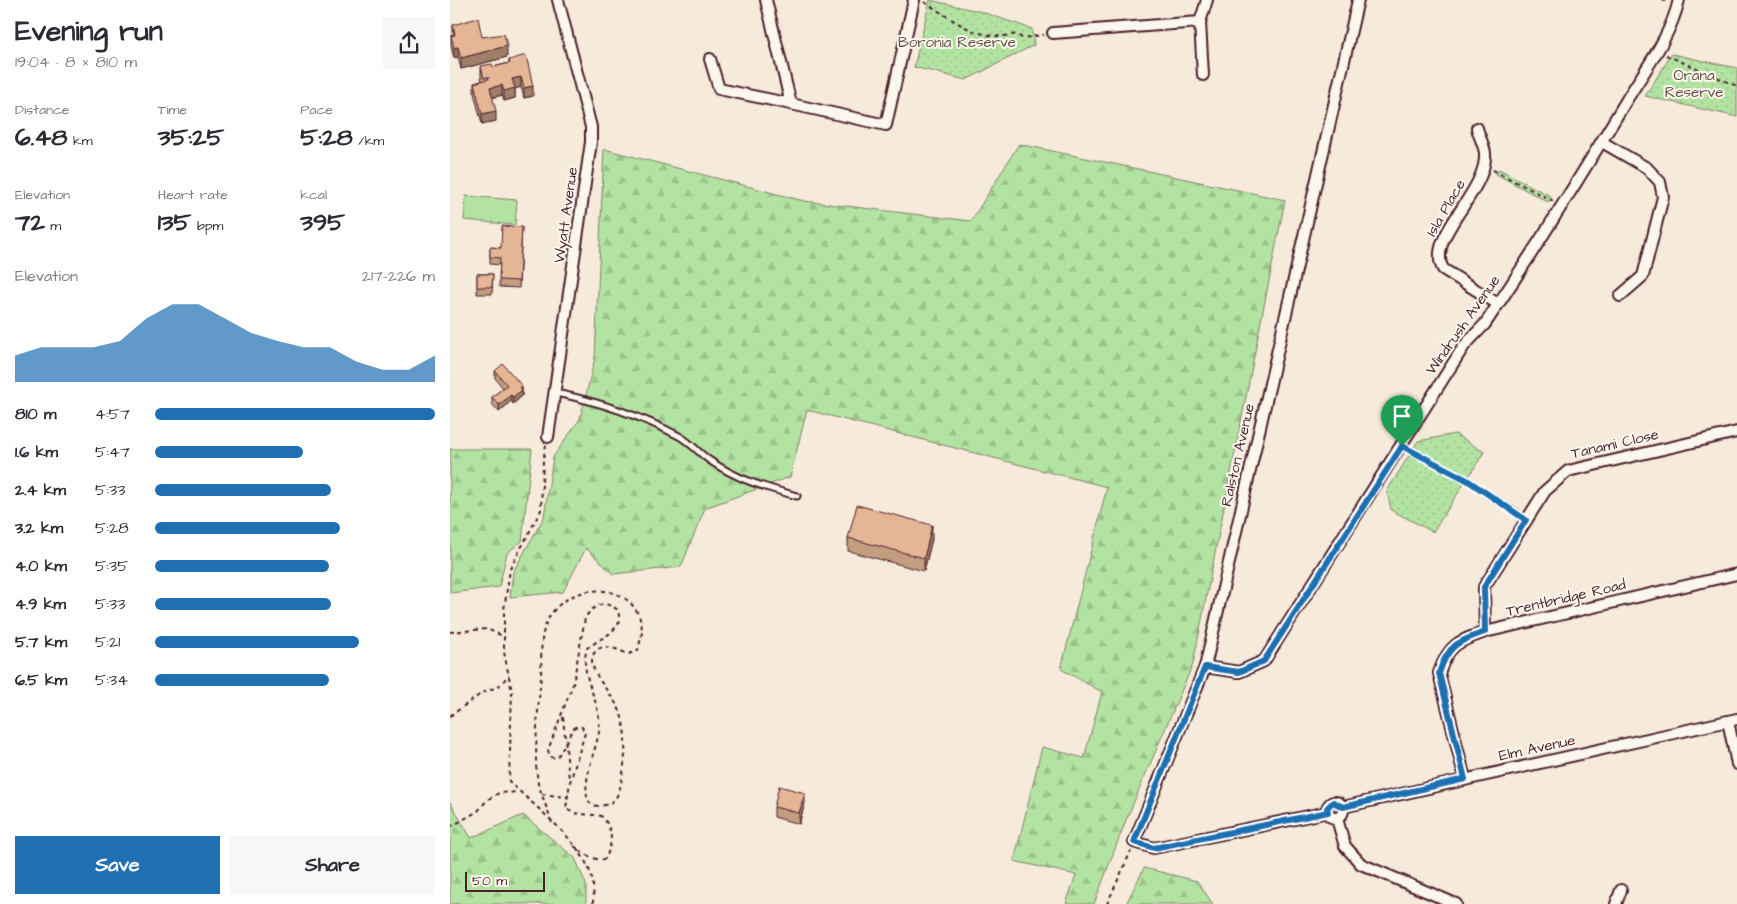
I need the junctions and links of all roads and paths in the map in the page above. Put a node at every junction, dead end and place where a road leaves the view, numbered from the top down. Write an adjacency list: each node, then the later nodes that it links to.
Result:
1 (558, 0): 21 (street, Wyatt Avenue)
2 (766, 0): 14 (street)
3 (914, 0): 14 (street)
4 (921, 0): 9 (path)
5 (1207, 0): 8 (street)
6 (1358, 0): 31 (street, Ralston Avenue)
7 (1679, 0): 10 (street, Windrush Avenue)
8 (1200, 22): 9 (street); 12 (street)
9 (1053, 33)
10 (1658, 51): 13 (path); 16 (street, Windrush Avenue)
11 (710, 59): 14 (street)
12 (1203, 75)
13 (1737, 86)
14 (791, 104)
15 (1477, 128): 17 (street, Isla Place)
16 (1602, 142): 18 (street, Windrush Avenue); 19 (street)
17 (1484, 166): 18 (path); 20 (street, Isla Place)
18 (1561, 206): 20 (street, Windrush Avenue)
19 (1620, 296)
20 (1498, 304): 24 (street, Windrush Avenue)
21 (556, 393): 23 (street, Wyatt Avenue); 25 (lane)
22 (1737, 432): 26 (street, Tanami Close)
23 (548, 437): 30 (path)
24 (1402, 446): 26 (path); 31 (street, Windrush Avenue)
25 (797, 496)
26 (1526, 520): 29 (street, Tanami Close)
27 (1737, 574): 29 (street, Trentbridge Road)
28 (450, 632): 30 (path)
29 (1485, 632): 38 (street, Trentbridge Road)
30 (505, 637): 32 (path)
31 (1205, 667): 48 (street, Ralston Avenue)
32 (509, 675): 33 (path); 40 (path)
33 (450, 716)
34 (563, 716): 36 (path); 36 (path); 41 (path)
35 (1732, 720): 37 (street); 38 (street, Elm Avenue)
36 (565, 748): 39 (path); 39 (path)
37 (1737, 764)
38 (1465, 779): 43 (street, Elm Avenue)
39 (570, 782): 42 (path)
40 (520, 792): 46 (path); 47 (path)
41 (542, 794): 42 (path); 46 (path)
42 (567, 796): 49 (path)
43 (1343, 807): 44 (street); 45 (street)
44 (1328, 812): 45 (street); 48 (street)
45 (1337, 819): 53 (street)
46 (552, 822): 49 (path)
47 (450, 827)
48 (1134, 842): 52 (path)
49 (574, 846): 51 (path)
50 (1621, 890): 54 (street)
51 (593, 904)
52 (1107, 904)
53 (1456, 904)
54 (1616, 904)

